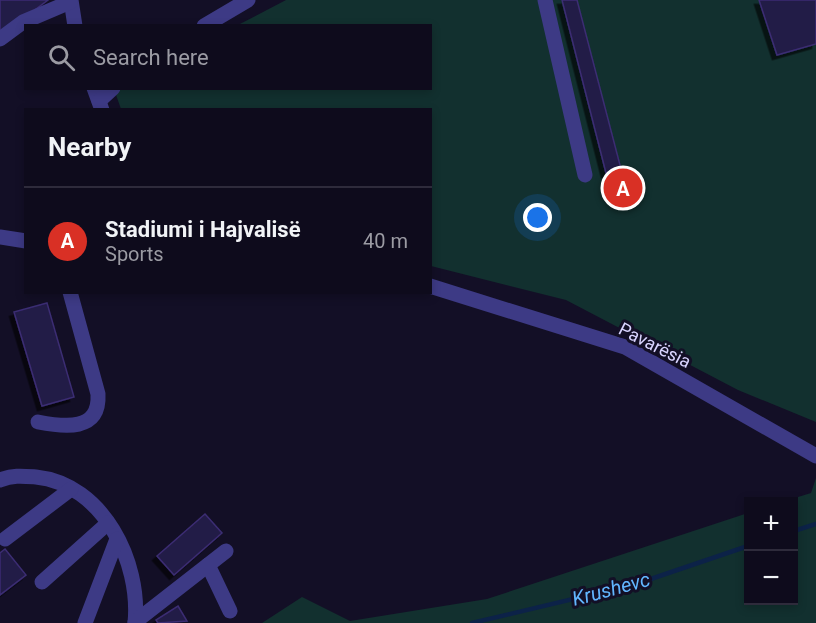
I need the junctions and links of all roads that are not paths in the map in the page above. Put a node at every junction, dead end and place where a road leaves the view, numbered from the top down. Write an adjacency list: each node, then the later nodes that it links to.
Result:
1 (248, 0): 5 (street)
2 (545, 0): 9 (street)
3 (71, 1): 4 (street); 6 (street)
4 (75, 24)
5 (207, 24)
6 (0, 39)
7 (110, 90): 8 (street)
8 (98, 100)
9 (585, 176)
10 (0, 237): 11 (street)
11 (24, 241)
12 (432, 287): 15 (street, Pavarësia)
13 (70, 294): 14 (street)
14 (38, 422)
15 (816, 456)
16 (0, 480): 17 (street)
17 (72, 489): 18 (street); 19 (street)
18 (108, 523): 20 (street); 23 (street)
19 (5, 539)
20 (117, 540): 25 (street); 26 (street)
21 (226, 551): 22 (street)
22 (208, 565): 24 (street); 26 (street)
23 (42, 582)
24 (230, 611)
25 (85, 623)
26 (135, 623)

